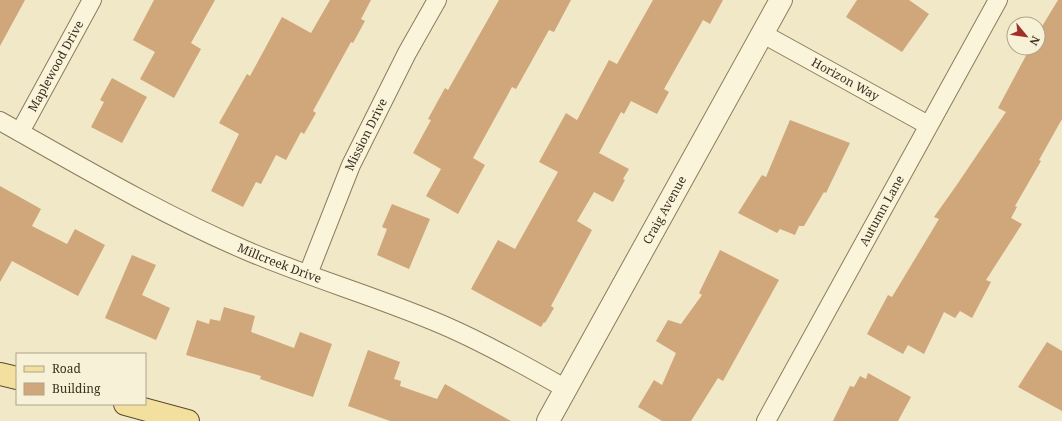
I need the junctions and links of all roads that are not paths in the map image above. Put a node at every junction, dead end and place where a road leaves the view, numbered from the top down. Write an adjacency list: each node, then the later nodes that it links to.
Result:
1 (92, 0): 8 (street, Maplewood Drive)
2 (437, 0): 9 (street, Mission Drive)
3 (782, 0): 5 (street, Craig Avenue)
4 (998, 0): 7 (street, Autumn Lane)
5 (763, 34): 7 (street, Horizon Way); 12 (street, Craig Avenue)
6 (0, 121): 8 (street, Millcreek Drive)
7 (928, 125): 16 (street, Autumn Lane)
8 (20, 132): 9 (street, Millcreek Drive)
9 (308, 274): 12 (street, Millcreek Drive)
10 (0, 374): 11 (main road)
11 (16, 378)
12 (566, 389): 15 (street, Craig Avenue)
13 (129, 405): 14 (main road)
14 (188, 421)
15 (548, 421)
16 (766, 421)

